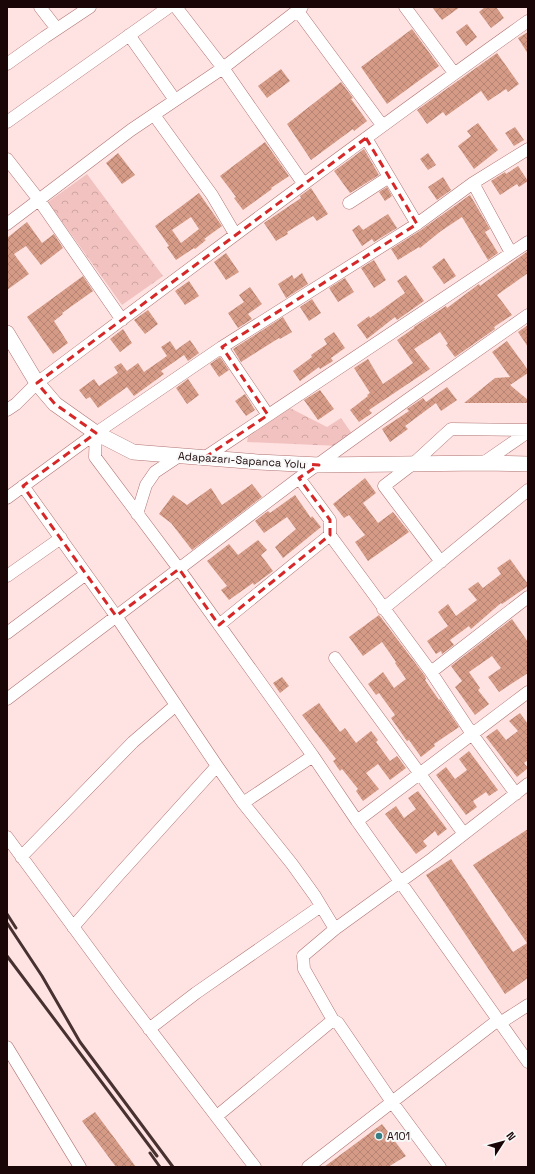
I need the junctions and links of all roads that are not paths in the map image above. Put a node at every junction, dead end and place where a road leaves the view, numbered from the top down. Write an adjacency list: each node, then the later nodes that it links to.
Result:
1 (40, 7): 8 (street)
2 (90, 7): 8 (street)
3 (169, 7): 9 (street)
4 (176, 7): 11 (street)
5 (405, 7): 12 (street)
6 (299, 9): 11 (street); 16 (street)
7 (528, 21): 12 (street)
8 (57, 29): 10 (street)
9 (129, 35): 13 (street); 15 (street)
10 (7, 64)
11 (223, 68): 13 (street); 22 (street)
12 (454, 73): 16 (street)
13 (175, 100): 14 (street)
14 (154, 115): 23 (street); 27 (street)
15 (7, 122)
16 (382, 125): 17 (street)
17 (366, 138): 20 (street); 22 (street)
18 (528, 149): 21 (street)
19 (7, 159): 23 (street)
20 (390, 176): 24 (street); 26 (street)
21 (474, 183): 26 (street); 29 (street)
22 (303, 184): 27 (street)
23 (39, 200): 25 (street); 31 (street)
24 (349, 203)
25 (7, 224)
26 (417, 224): 33 (street)
27 (235, 234): 31 (street)
28 (528, 242): 29 (street)
29 (511, 253): 36 (street)
30 (528, 315): 44 (street)
31 (122, 320): 34 (street)
32 (7, 333): 34 (main road, Adapazarı-Sapanca Yolu)
33 (222, 347): 36 (street); 38 (street)
34 (37, 383): 35 (street); 38 (main road, Adapazarı-Sapanca Yolu)
35 (7, 410)
36 (268, 415): 40 (street)
37 (528, 431): 41 (street); 42 (street)
38 (96, 433): 39 (main road, Adapazarı-Sapanca Yolu); 46 (street); 49 (street)
39 (179, 456): 40 (main road, Adapazarı-Sapanca Yolu); 49 (street)
40 (204, 458): 44 (main road, Adapazarı-Sapanca Yolu)
41 (414, 463): 42 (main road, Adapazarı-Sapanca Yolu); 44 (main road, Adapazarı-Sapanca Yolu); 52 (street)
42 (483, 463): 43 (main road, Adapazarı-Sapanca Yolu)
43 (528, 464)
44 (319, 465): 45 (street)
45 (300, 478): 50 (street); 53 (street)
46 (23, 486): 48 (street); 51 (street)
47 (528, 490): 52 (street)
48 (7, 498)
49 (137, 514): 53 (street)
50 (330, 535): 57 (street); 59 (street)
51 (61, 538): 54 (street); 55 (street)
52 (441, 562): 57 (street)
53 (179, 569): 58 (street); 59 (street)
54 (86, 574): 58 (street); 60 (street)
55 (7, 576)
56 (528, 597): 62 (street)
57 (384, 609): 62 (street)
58 (116, 616): 64 (street); 65 (street)
59 (219, 625): 67 (street)
60 (7, 633)
61 (335, 658): 69 (street)
62 (431, 672): 66 (street)
63 (526, 698): 66 (street)
64 (7, 699)
65 (176, 704): 68 (street); 76 (street)
66 (472, 734): 69 (street); 71 (street)
67 (313, 756): 72 (street); 73 (street)
68 (217, 766): 72 (street); 79 (street)
69 (420, 775): 73 (street); 74 (street)
70 (528, 784): 71 (street)
71 (516, 794): 74 (street)
72 (244, 803): 78 (street)
73 (357, 821): 77 (street)
74 (464, 834): 77 (street)
75 (7, 837): 76 (street)
76 (22, 856): 79 (street)
77 (400, 881): 80 (street); 83 (street)
78 (321, 906): 80 (street); 84 (street)
79 (73, 927): 84 (street)
80 (335, 930): 82 (street)
81 (528, 1004): 83 (street)
82 (333, 1020): 87 (street); 88 (street)
83 (499, 1022): 86 (street); 87 (street)
84 (149, 1028): 88 (street)
85 (8, 1050): 89 (street)
86 (528, 1062)
87 (392, 1102): 91 (street); 92 (street)
88 (217, 1116): 90 (street)
89 (80, 1167)
90 (255, 1167)
91 (308, 1167)
92 (440, 1167)

